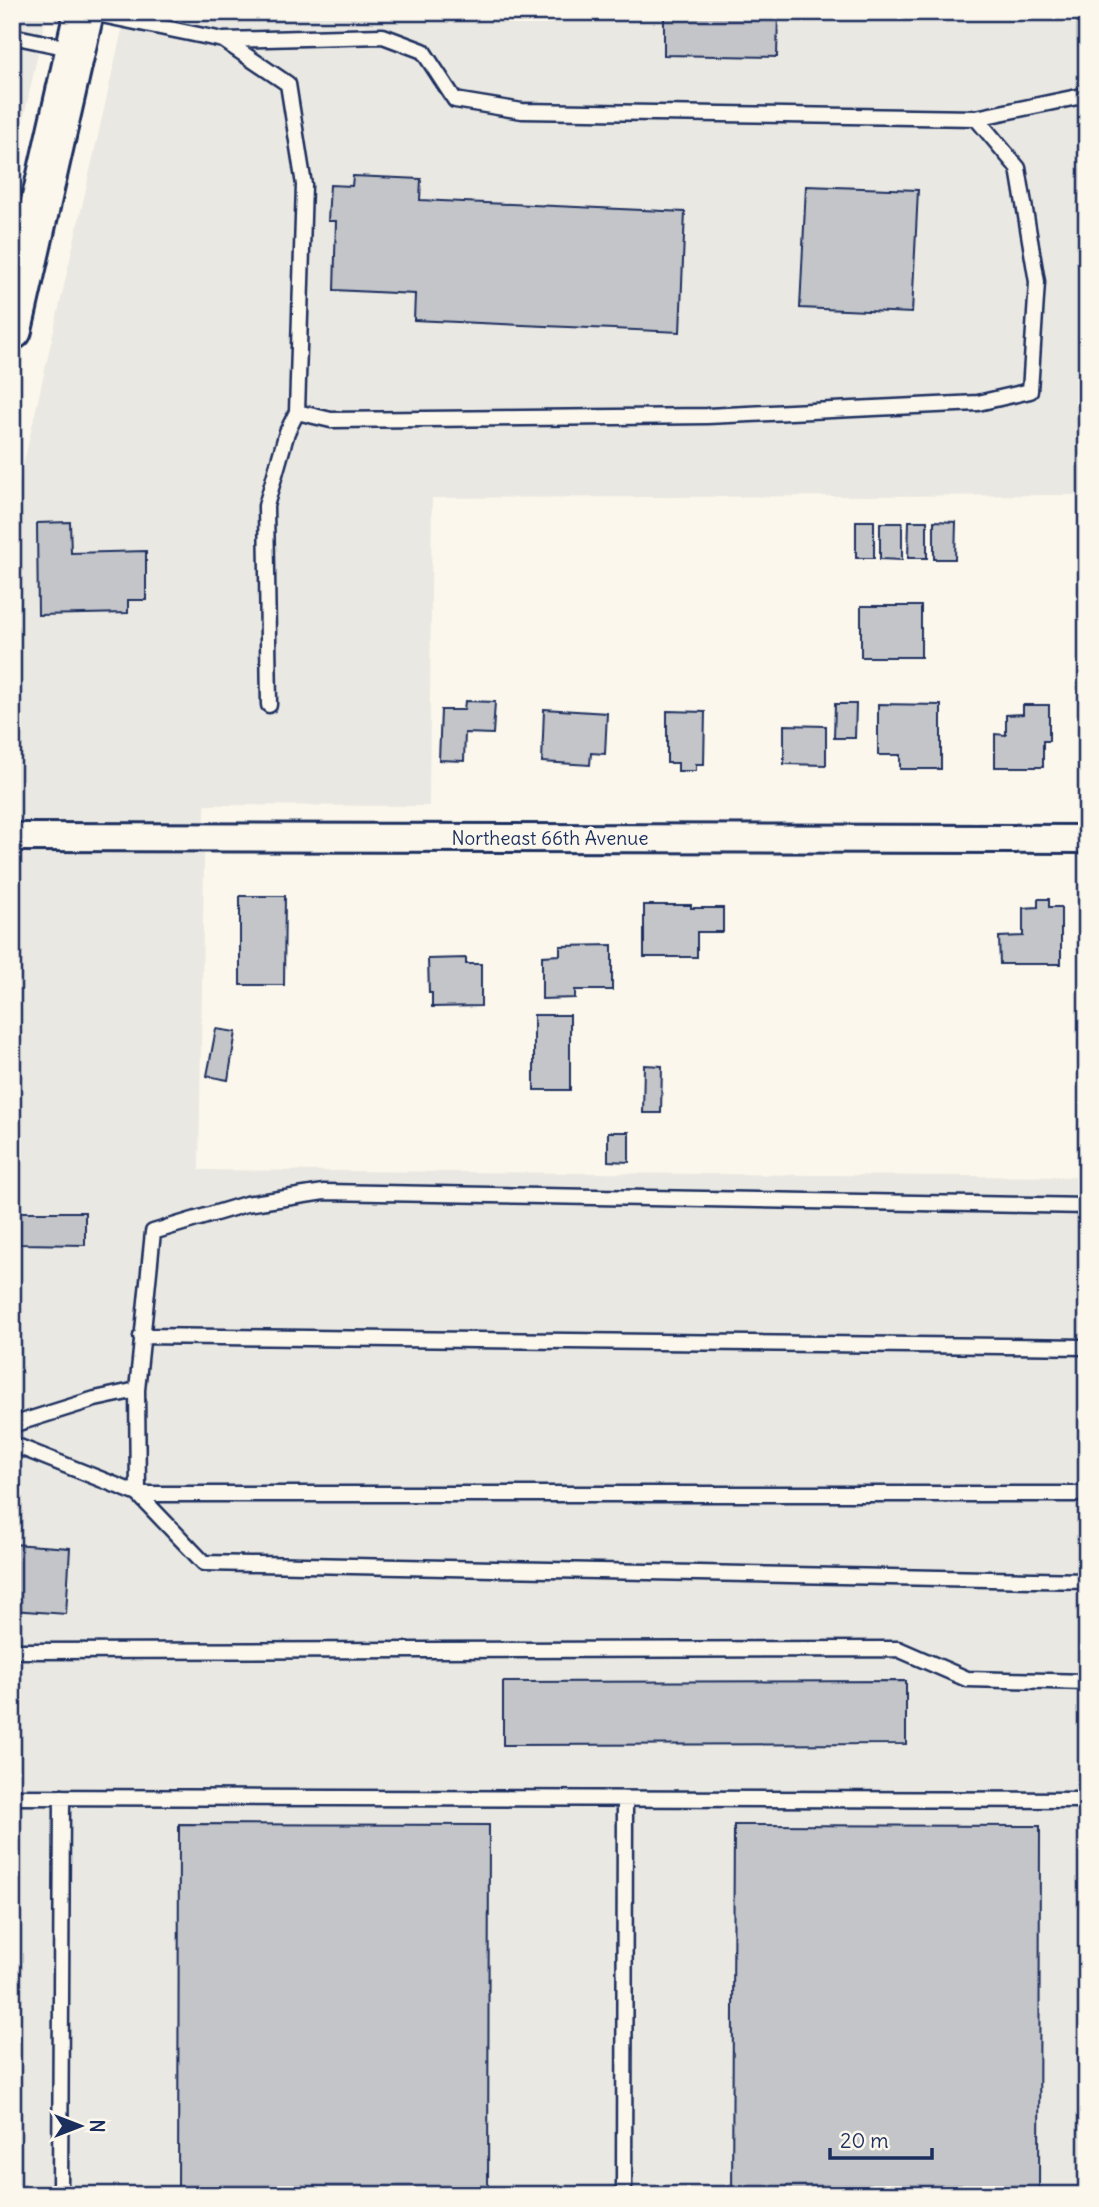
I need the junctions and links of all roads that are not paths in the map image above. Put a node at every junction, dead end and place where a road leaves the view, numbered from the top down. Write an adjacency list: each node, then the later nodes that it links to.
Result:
1 (85, 12): 3 (lane); 4 (main road)
2 (12, 36): 4 (lane)
3 (223, 40): 6 (lane); 8 (lane)
4 (76, 49): 7 (main road)
5 (1087, 95): 6 (lane)
6 (976, 118): 8 (lane)
7 (12, 330)
8 (297, 411): 9 (lane)
9 (269, 705)
10 (12, 837): 11 (street, Northeast 66th Avenue)
11 (1087, 839)
12 (1087, 1206): 13 (lane)
13 (141, 1336): 14 (lane); 15 (lane)
14 (1087, 1347)
15 (137, 1390): 16 (lane); 18 (lane)
16 (12, 1424)
17 (12, 1444): 18 (lane)
18 (138, 1494): 19 (lane); 20 (lane)
19 (1087, 1494)
20 (1087, 1581)
21 (12, 1651): 22 (lane)
22 (1087, 1682)
23 (12, 1797): 24 (lane)
24 (62, 1797): 25 (lane); 27 (lane)
25 (625, 1799): 26 (lane); 28 (lane)
26 (1087, 1800)
27 (60, 2195)
28 (624, 2195)

